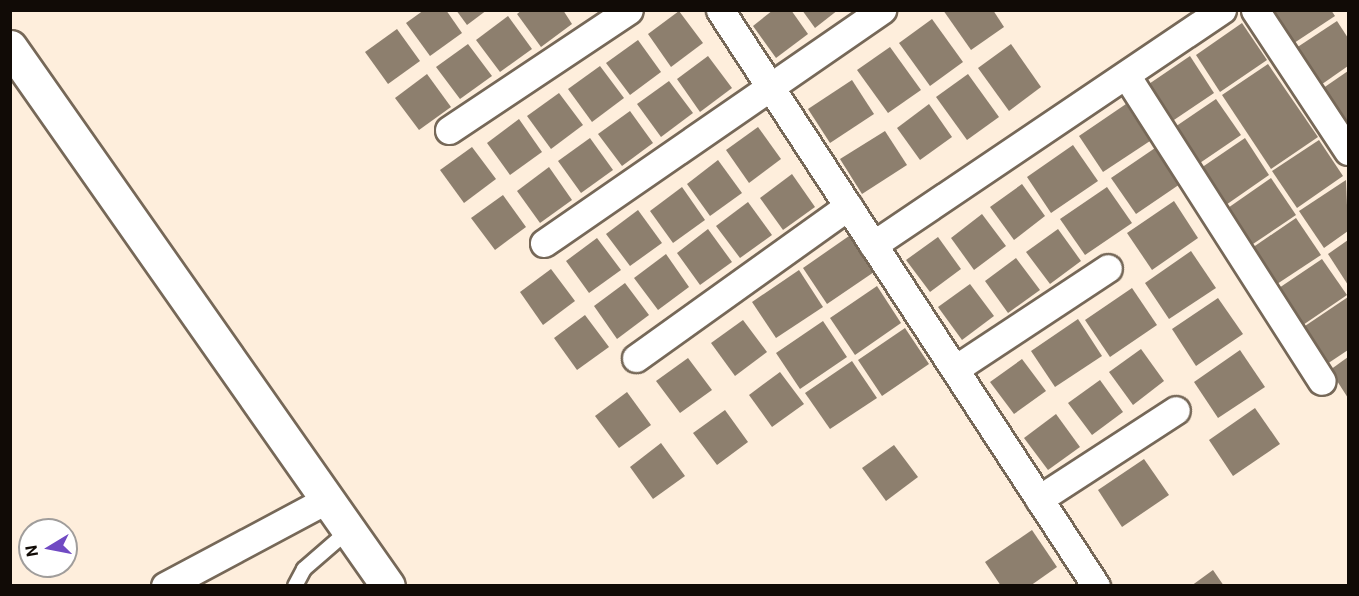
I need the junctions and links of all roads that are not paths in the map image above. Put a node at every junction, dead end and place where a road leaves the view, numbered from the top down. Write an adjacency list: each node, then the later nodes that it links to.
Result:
1 (629, 10): 9 (street)
2 (720, 10): 8 (street)
3 (882, 10): 8 (street)
4 (1222, 10): 7 (street)
5 (1255, 10): 10 (street)
6 (10, 47): 20 (main road)
7 (1126, 75): 13 (street); 17 (street)
8 (769, 86): 11 (street); 12 (street)
9 (449, 130)
10 (1348, 151)
11 (848, 206): 13 (street); 15 (street)
12 (544, 243)
13 (873, 244): 16 (street)
14 (1108, 268): 16 (street)
15 (636, 358)
16 (955, 369): 19 (street)
17 (1322, 381)
18 (1176, 410): 19 (street)
19 (1040, 499): 25 (street)
20 (328, 500): 21 (main road); 22 (street)
21 (349, 530): 23 (lane); 24 (main road)
22 (165, 585)
23 (295, 585)
24 (388, 585)
25 (1096, 585)

